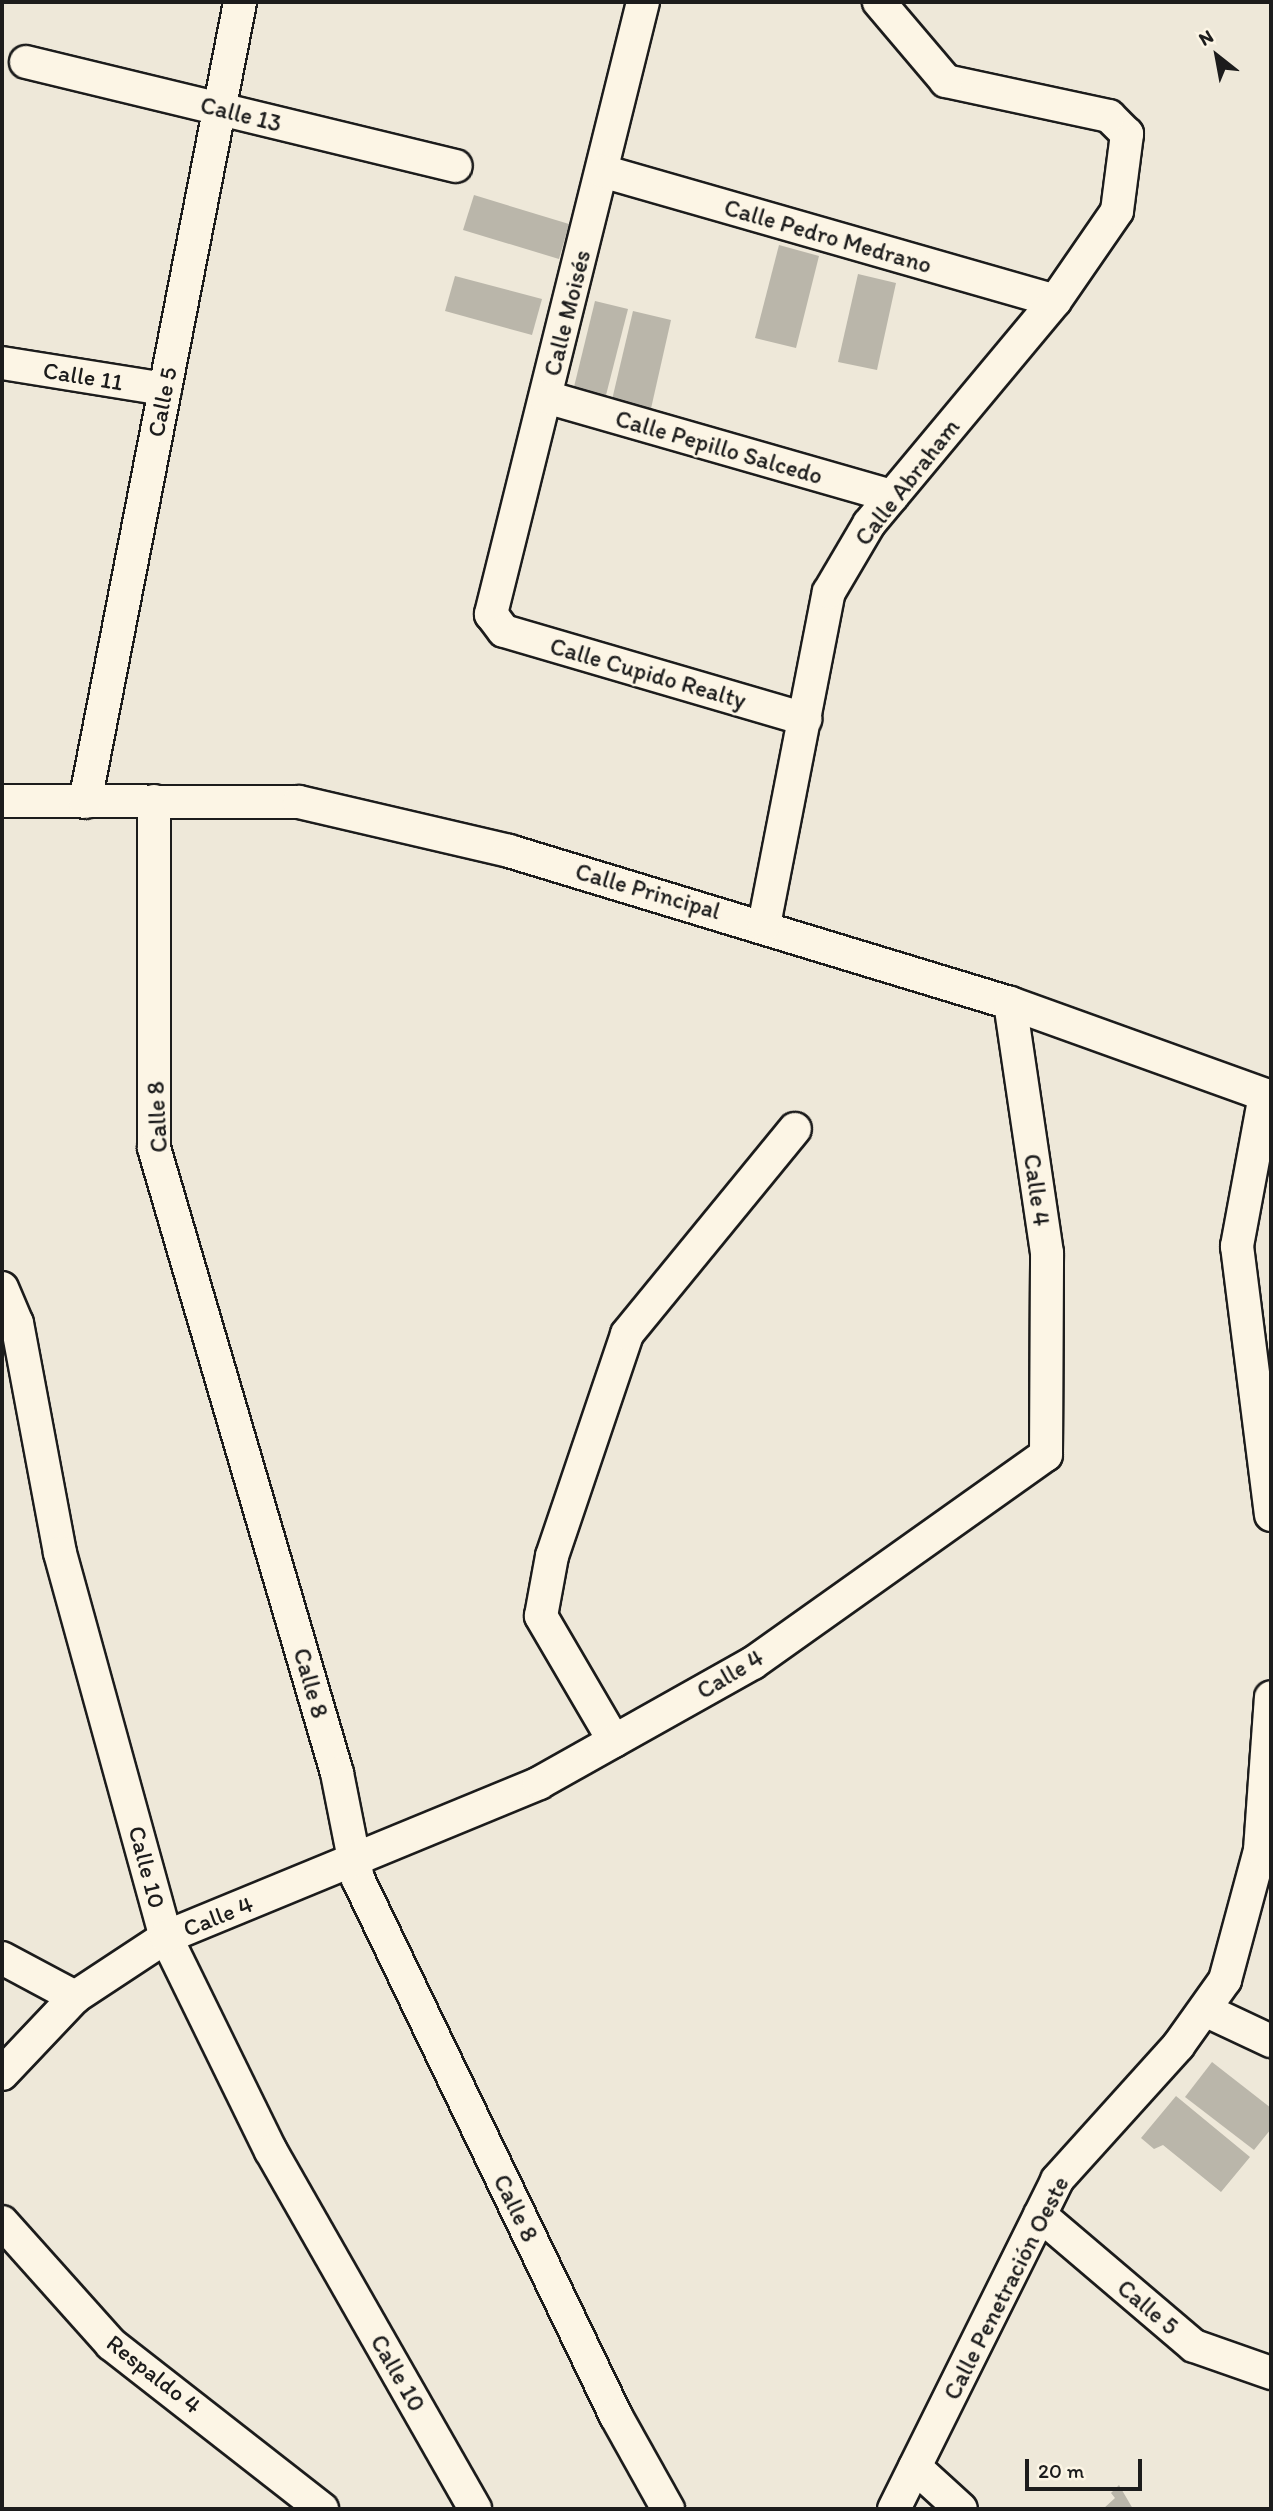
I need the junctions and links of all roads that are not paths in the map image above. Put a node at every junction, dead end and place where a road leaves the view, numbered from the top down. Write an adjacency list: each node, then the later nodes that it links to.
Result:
1 (240, 2): 5 (street, Calle 5)
2 (643, 2): 7 (street, Calle Moisés)
3 (879, 2): 8 (street, Calle Abraham)
4 (26, 62): 5 (street, Calle 13)
5 (219, 109): 6 (street, Calle 13); 10 (street, Calle 5)
6 (456, 166)
7 (602, 171): 8 (street, Calle Pedro Medrano); 11 (street, Calle Moisés)
8 (1055, 301): 12 (street, Calle Abraham)
9 (2, 363): 10 (street, Calle 11)
10 (165, 390): 16 (street, Calle 5)
11 (546, 397): 12 (street, Calle Pepillo Salcedo); 13 (street, Calle Moisés)
12 (892, 496): 14 (street, Calle Abraham)
13 (494, 623): 14 (street, Calle Cupido Realty)
14 (805, 719): 18 (street, Calle Abraham)
15 (2, 802): 16 (street, Calle Principal)
16 (85, 802): 17 (street, Calle Principal)
17 (154, 802): 18 (street, Calle Principal); 26 (street, Calle 8)
18 (764, 925): 19 (street, Calle Principal)
19 (1010, 1003): 20 (street, Calle Principal); 25 (street, Calle 4)
20 (1268, 1096): 23 (street)
21 (795, 1129): 25 (street)
22 (2, 1288): 27 (street, Calle 10)
23 (1271, 1515)
24 (1271, 1697): 30 (street, Calle Penetración Oeste)
25 (614, 1741): 26 (street, Calle 4)
26 (354, 1861): 27 (street, Calle 4); 39 (street, Calle 8)
27 (166, 1937): 29 (street, Calle 4); 38 (street, Calle 10)
28 (2, 1958): 29 (street)
29 (75, 1997): 32 (street, Calle 4)
30 (1205, 2010): 31 (street); 33 (street, Calle Penetración Oeste)
31 (1271, 2041)
32 (2, 2074)
33 (1040, 2215): 35 (street, Calle 5); 36 (street, Calle Penetración Oeste)
34 (2, 2222): 37 (street, Respaldo 4)
35 (1271, 2372)
36 (915, 2468): 40 (street, Calle Penetración Oeste); 41 (street)
37 (322, 2509)
38 (475, 2509)
39 (668, 2509)
40 (894, 2509)
41 (961, 2509)

